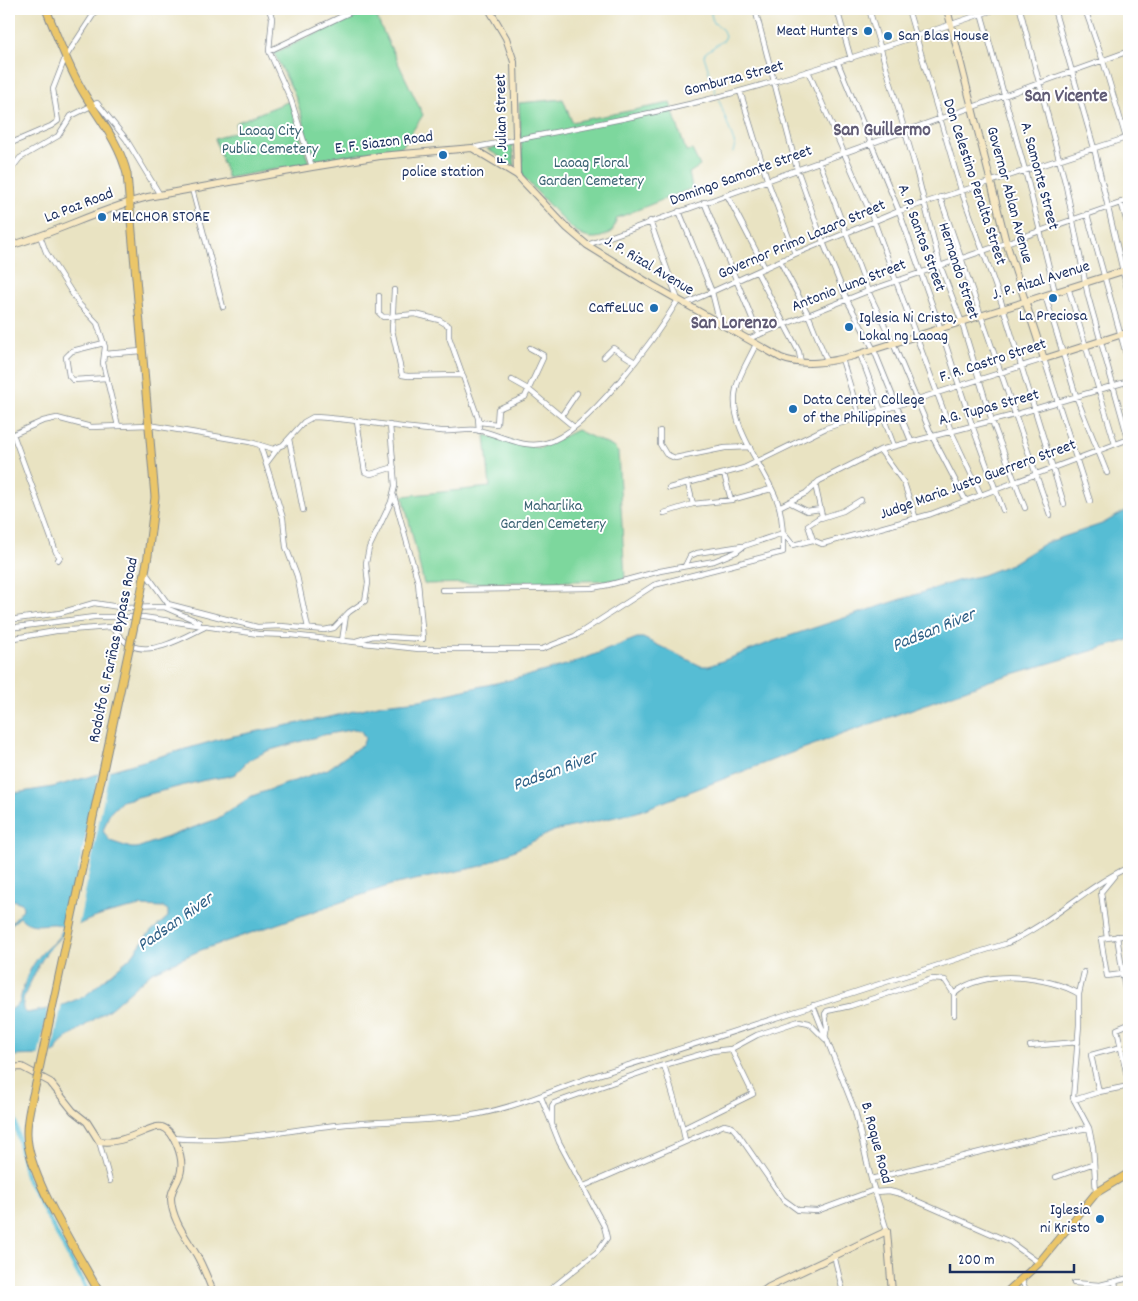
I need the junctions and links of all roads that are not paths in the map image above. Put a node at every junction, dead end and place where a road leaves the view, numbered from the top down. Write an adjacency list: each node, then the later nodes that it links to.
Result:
1 (46, 9): 21 (main road, Rodolfo G. Fariñas Bypass Road)
2 (97, 9): 21 (street)
3 (269, 9): 19 (street)
4 (357, 9): 19 (street)
5 (489, 9): 36 (main road, F. Julian Street)
6 (755, 9): 27 (street)
7 (837, 9): 22 (street)
8 (869, 9): 18 (street, Hernando Street)
9 (908, 9): 17 (street, Don Celestino Peralta Street)
10 (947, 9): 16 (main road, Governor Ablan Avenue)
11 (996, 9): 15 (street, Gomburza Street)
12 (1020, 9): 28 (street)
13 (1054, 9): 26 (street)
14 (1085, 9): 23 (street)
15 (981, 11): 16 (street, Gomburza Street); 30 (street, A. Samonte Street)
16 (951, 24): 17 (street, Gomburza Street); 32 (main road, Governor Ablan Avenue)
17 (915, 36): 18 (street, Gomburza Street); 33 (street, Don Celestino Peralta Street)
18 (880, 48): 22 (street, Gomburza Street); 34 (street, Hernando Street)
19 (269, 51): 46 (street)
20 (1129, 51): 23 (street, Domingo Samonte Street)
21 (65, 58): 31 (main road, Rodolfo G. Fariñas Bypass Road); 38 (street)
22 (851, 58): 24 (street, Gomburza Street)
23 (1103, 61): 26 (street, Domingo Samonte Street); 35 (street)
24 (838, 63): 25 (street, Gomburza Street); 37 (street, A. P. Santos Street)
25 (808, 71): 27 (street, Gomburza Street); 42 (street)
26 (1072, 72): 28 (street, Domingo Samonte Street); 40 (street)
27 (774, 81): 29 (street, Gomburza Street); 47 (street)
28 (1039, 84): 30 (street, Domingo Samonte Street); 44 (street)
29 (740, 91): 36 (street, Gomburza Street); 51 (street)
30 (1005, 96): 32 (street, Domingo Samonte Street); 49 (street, A. Samonte Street)
31 (92, 106): 48 (street); 55 (street); 59 (main road, Rodolfo G. Fariñas Bypass Road)
32 (972, 108): 33 (street, Domingo Samonte Street); 52 (main road, Governor Ablan Avenue)
33 (940, 119): 34 (street, Domingo Samonte Street); 54 (street, Don Celestino Peralta Street)
34 (905, 131): 37 (street, Domingo Samonte Street); 61 (street, Hernando Street)
35 (1128, 137): 40 (street, Governor Primo Lazaro Street); 41 (street)
36 (516, 139): 39 (street, Gomburza Street); 50 (main road, F. Julian Street)
37 (870, 143): 42 (street, Domingo Samonte Street); 64 (street, A. P. Santos Street)
38 (9, 144)
39 (472, 148): 46 (main road, E. F. Siazon Road); 50 (main road)
40 (1094, 148): 44 (street, Governor Primo Lazaro Street); 63 (street)
41 (1129, 148)
42 (843, 153): 45 (street, Domingo Samonte Street); 69 (street)
43 (9, 160): 48 (street)
44 (1060, 160): 49 (street, Governor Primo Lazaro Street); 67 (street)
45 (819, 161): 47 (street, Domingo Samonte Street); 72 (street)
46 (312, 167): 53 (main road, E. F. Siazon Road)
47 (797, 169): 51 (street, Domingo Samonte Street); 74 (street)
48 (10, 170)
49 (1025, 170): 52 (street, Governor Primo Lazaro Street); 70 (street, A. Samonte Street)
50 (517, 175): 76 (main road, J. P. Rizal Avenue)
51 (767, 179): 56 (street, Domingo Samonte Street); 79 (street)
52 (990, 181): 54 (street, Governor Primo Lazaro Street); 75 (main road, Governor Ablan Avenue)
53 (192, 189): 55 (main road, E. F. Siazon Road); 103 (street)
54 (961, 190): 57 (street, Governor Primo Lazaro Street); 78 (street, Don Celestino Peralta Street)
55 (160, 195): 59 (main road, La Paz Road)
56 (727, 195): 60 (street, Domingo Samonte Street); 83 (street)
57 (940, 197): 61 (street, Governor Primo Lazaro Street); 80 (street)
58 (1129, 200): 62 (street, Antonio Luna Street)
59 (130, 202): 73 (main road, La Paz Road); 124 (main road, Rodolfo G. Fariñas Bypass Road)
60 (704, 202): 65 (street, Domingo Samonte Street); 89 (street)
61 (925, 202): 64 (street, Governor Primo Lazaro Street); 82 (street, Hernando Street)
62 (1121, 202): 63 (street, Antonio Luna Street); 71 (street)
63 (1107, 207): 66 (street, Antonio Luna Street); 84 (street)
64 (899, 211): 69 (street, Governor Primo Lazaro Street); 86 (street, A. P. Santos Street)
65 (679, 212): 68 (street, Domingo Samonte Street); 94 (street)
66 (1087, 214): 67 (street, Antonio Luna Street); 87 (street)
67 (1073, 218): 70 (street, Antonio Luna Street); 90 (street)
68 (650, 221): 76 (street, Domingo Samonte Street); 99 (street)
69 (874, 221): 72 (street, Governor Primo Lazaro Street); 88 (street)
70 (1040, 230): 75 (street, Antonio Luna Street); 95 (street, A. Samonte Street)
71 (1129, 230)
72 (846, 232): 74 (street, Governor Primo Lazaro Street); 93 (street)
73 (40, 236): 77 (main road, La Paz Road); 118 (street)
74 (823, 242): 79 (street, Governor Primo Lazaro Street); 100 (street)
75 (1006, 242): 78 (street, Antonio Luna Street); 101 (main road, Governor Ablan Avenue)
76 (587, 244): 99 (main road, J. P. Rizal Avenue)
77 (9, 246)
78 (982, 250): 80 (street, Antonio Luna Street); 104 (street, Don Celestino Peralta Street)
79 (795, 254): 81 (street, Governor Primo Lazaro Street)
80 (961, 257): 82 (street, Antonio Luna Street); 106 (street)
81 (780, 261): 83 (street, Governor Primo Lazaro Street); 105 (street)
82 (940, 265): 86 (street, Antonio Luna Street); 108 (street, Hernando Street)
83 (766, 268): 85 (street, Governor Primo Lazaro Street)
84 (1126, 270): 87 (main road, J. P. Rizal Avenue); 98 (street)
85 (757, 272): 89 (street, Governor Primo Lazaro Street); 110 (street)
86 (921, 272): 88 (street, Antonio Luna Street); 111 (street, A. P. Santos Street)
87 (1104, 276): 90 (main road, J. P. Rizal Avenue); 114 (street)
88 (896, 281): 93 (street, Antonio Luna Street); 115 (street)
89 (736, 282): 94 (street, Governor Primo Lazaro Street); 113 (street)
90 (1085, 282): 91 (main road, J. P. Rizal Avenue); 117 (street)
91 (1068, 287): 95 (main road, J. P. Rizal Avenue); 121 (street)
92 (394, 290): 107 (street)
93 (868, 291): 100 (street, Antonio Luna Street); 119 (street)
94 (712, 292): 102 (street, Governor Primo Lazaro Street); 109 (street)
95 (1055, 292): 96 (main road, J. P. Rizal Avenue)
96 (1045, 295): 101 (main road, J. P. Rizal Avenue); 125 (street)
97 (380, 296): 107 (street)
98 (1129, 297)
99 (678, 300): 102 (main road, J. P. Rizal Avenue); 132 (street)
100 (847, 300): 105 (street, Antonio Luna Street); 123 (street)
101 (1024, 301): 104 (main road, J. P. Rizal Avenue); 130 (main road, Governor Ablan Avenue)
102 (685, 304): 109 (main road, J. P. Rizal Avenue)
103 (223, 307)
104 (1003, 307): 106 (main road, J. P. Rizal Avenue); 135 (street, Don Celestino Peralta Street)
105 (808, 314): 110 (street, Antonio Luna Street); 131 (street)
106 (980, 315): 108 (main road, J. P. Rizal Avenue); 136 (street)
107 (394, 317): 137 (street); 137 (street)
108 (961, 320): 111 (main road, J. P. Rizal Avenue); 140 (street, Hernando Street)
109 (720, 324): 116 (main road, J. P. Rizal Avenue)
110 (785, 324): 113 (street, Antonio Luna Street); 133 (street)
111 (940, 327): 115 (main road, J. P. Rizal Avenue); 143 (street, A. P. Santos Street)
112 (1129, 332): 114 (main road, F. R. Castro Street)
113 (758, 335): 116 (street, Antonio Luna Street)
114 (1120, 335): 117 (main road, F. R. Castro Street); 134 (street)
115 (916, 336): 119 (main road, J. P. Rizal Avenue); 147 (street)
116 (748, 339): 120 (main road, J. P. Rizal Avenue)
117 (1101, 340): 121 (main road, F. R. Castro Street); 142 (street)
118 (104, 343): 126 (street); 138 (street)
119 (893, 343): 123 (main road, J. P. Rizal Avenue); 149 (street)
120 (756, 344): 133 (main road, J. P. Rizal Avenue); 176 (street)
121 (1085, 346): 125 (main road, F. R. Castro Street); 145 (street)
122 (530, 348): 144 (street)
123 (874, 350): 127 (main road, J. P. Rizal Avenue); 151 (street)
124 (142, 351): 126 (street); 161 (main road, Rodolfo G. Fariñas Bypass Road)
125 (1062, 353): 130 (main road, F. R. Castro Street); 148 (street)
126 (104, 354): 138 (street)
127 (860, 354): 129 (main road, J. P. Rizal Avenue); 153 (street)
128 (604, 357): 132 (street)
129 (842, 359): 131 (main road, J. P. Rizal Avenue); 156 (street)
130 (1044, 359): 135 (street, F. R. Castro Street); 150 (street, Governor Ablan Avenue)
131 (827, 361): 133 (main road, J. P. Rizal Avenue)
132 (635, 362): 164 (street)
133 (802, 363)
134 (1129, 366)
135 (1021, 367): 136 (street, F. R. Castro Street); 152 (street, Don Celestino Peralta Street)
136 (1001, 373): 140 (street, F. R. Castro Street); 154 (street)
137 (461, 375): 159 (street)
138 (107, 378): 163 (street)
139 (512, 380): 144 (street)
140 (979, 380): 143 (street, F. R. Castro Street); 157 (street, Hernando Street)
141 (1129, 381): 142 (street, A.G. Tupas Street)
142 (1113, 385): 145 (street, A.G. Tupas Street); 171 (street)
143 (958, 386): 147 (street, F. R. Castro Street); 162 (street, A. P. Santos Street)
144 (528, 389): 155 (street); 159 (street)
145 (1098, 389): 148 (street, A.G. Tupas Street); 173 (street)
146 (577, 393): 155 (street)
147 (937, 394): 149 (street, F. R. Castro Street); 166 (street)
148 (1076, 396): 150 (street, A.G. Tupas Street); 179 (street)
149 (916, 400): 151 (street, F. R. Castro Street); 169 (street)
150 (1058, 402): 152 (street, A.G. Tupas Street); 180 (street, Governor Ablan Avenue)
151 (898, 406): 153 (street, F. R. Castro Street); 172 (street)
152 (1035, 409): 154 (street, A.G. Tupas Street); 184 (street, Don Celestino Peralta Street)
153 (881, 412): 156 (street, F. R. Castro Street); 175 (street)
154 (1014, 415): 157 (street, A.G. Tupas Street); 187 (street)
155 (562, 416): 164 (street)
156 (860, 418): 181 (street, F. R. Castro Street)
157 (992, 421): 162 (street, A.G. Tupas Street); 188 (street, Hernando Street)
158 (357, 422): 160 (street); 170 (street); 183 (street)
159 (479, 422): 165 (street)
160 (390, 424): 165 (street); 183 (street)
161 (149, 425): 163 (street); 174 (street); 217 (main road, Rodolfo G. Fariñas Bypass Road)
162 (972, 425): 166 (street, A.G. Tupas Street); 193 (street, A. P. Santos Street)
163 (118, 426): 168 (street)
164 (574, 427): 165 (street)
165 (479, 431)
166 (951, 431): 169 (street, A.G. Tupas Street); 195 (street)
167 (660, 432): 176 (street)
168 (11, 435): 215 (street)
169 (932, 436): 172 (street, A.G. Tupas Street); 198 (street)
170 (289, 439): 177 (street); 206 (street)
171 (1129, 440): 173 (street, Judge Maria Justo Guerrero Street)
172 (911, 441): 175 (street, A.G. Tupas Street)
173 (1115, 444): 179 (street, Judge Maria Justo Guerrero Street)
174 (260, 445): 177 (street); 182 (street)
175 (894, 446): 178 (street, A.G. Tupas Street)
176 (750, 447): 181 (street)
177 (278, 448): 182 (street)
178 (880, 450): 190 (street, A.G. Tupas Street); 211 (street)
179 (1098, 451): 180 (street, Judge Maria Justo Guerrero Street); 185 (street)
180 (1076, 458): 184 (street, Judge Maria Justo Guerrero Street); 199 (street, Governor Ablan Avenue)
181 (758, 463): 186 (street, F. R. Castro Street); 192 (street)
182 (266, 464): 225 (street)
183 (394, 467): 194 (street)
184 (1053, 467): 187 (street, Judge Maria Justo Guerrero Street); 202 (street, Don Celestino Peralta Street)
185 (1107, 473)
186 (724, 474): 189 (street, F. R. Castro Street); 196 (street)
187 (1035, 474): 188 (street, Judge Maria Justo Guerrero Street); 209 (street)
188 (1016, 482): 193 (street, Judge Maria Justo Guerrero Street); 204 (street, Hernando Street)
189 (688, 484): 191 (street, F. R. Castro Street); 201 (street)
190 (815, 484): 200 (street, A.G. Tupas Street); 205 (street)
191 (669, 488)
192 (771, 490): 196 (street); 203 (street)
193 (996, 490): 195 (street, Judge Maria Justo Guerrero Street); 207 (street, A. P. Santos Street)
194 (394, 494): 221 (street); 228 (street)
195 (982, 495): 198 (street, Judge Maria Justo Guerrero Street)
196 (731, 500): 201 (street)
197 (861, 500): 210 (street)
198 (966, 501): 211 (street, Judge Maria Justo Guerrero Street)
199 (1090, 501)
200 (789, 502): 203 (street, A.G. Tupas Street); 205 (street)
201 (693, 504): 208 (street)
202 (1064, 504)
203 (779, 507): 212 (street)
204 (1025, 508)
205 (820, 509): 210 (street)
206 (302, 510)
207 (1003, 510)
208 (664, 513)
209 (1050, 514)
210 (821, 518): 213 (street)
211 (916, 519): 213 (street, Judge Maria Justo Guerrero Street)
212 (783, 533): 213 (street, Judge Maria Justo Guerrero Street); 214 (street); 228 (street)
213 (813, 540)
214 (744, 546): 216 (street); 216 (street)
215 (58, 560)
216 (685, 566): 218 (street)
217 (145, 572): 219 (street); 275 (main road, Rodolfo G. Fariñas Bypass Road, bridge)
218 (442, 590)
219 (168, 604): 220 (street); 225 (street)
220 (171, 609): 222 (street); 223 (street)
221 (346, 615): 225 (street); 227 (street)
222 (9, 620)
223 (208, 626): 224 (street); 226 (street); 227 (street)
224 (9, 628)
225 (308, 628)
226 (9, 640)
227 (342, 641): 228 (street)
228 (355, 642)
229 (1129, 867): 230 (street)
230 (1116, 872): 233 (street); 238 (street)
231 (1129, 935): 232 (street)
232 (1117, 936): 233 (street); 235 (street)
233 (1107, 938): 235 (street)
234 (1084, 972): 237 (street)
235 (1122, 974): 240 (street)
236 (954, 994): 237 (street); 239 (street); 242 (street)
237 (1079, 994): 243 (street)
238 (813, 1005): 242 (street, B. Roque Road); 252 (street)
239 (954, 1015)
240 (1129, 1015)
241 (1129, 1024): 245 (street)
242 (825, 1038): 246 (street); 263 (street, B. Roque Road)
243 (1078, 1042): 244 (street); 253 (street)
244 (1030, 1046)
245 (1121, 1047): 248 (street); 251 (street)
246 (731, 1049): 247 (street); 256 (street)
247 (664, 1065): 254 (street); 256 (street)
248 (1127, 1065): 250 (street)
249 (9, 1068): 258 (main road)
250 (1129, 1086): 251 (street)
251 (1099, 1092): 253 (street)
252 (541, 1097): 254 (street); 257 (street)
253 (1074, 1100): 255 (street)
254 (552, 1124): 265 (street)
255 (1089, 1128): 260 (street); 263 (street)
256 (683, 1129): 259 (street)
257 (173, 1138): 258 (main road); 276 (main road)
258 (99, 1140): 264 (street)
259 (686, 1140): 265 (street); 266 (street)
260 (1094, 1162): 262 (street); 267 (street)
261 (1129, 1173): 267 (main road)
262 (1056, 1177)
263 (871, 1179): 266 (street, B. Roque Road)
264 (110, 1181)
265 (582, 1187): 277 (street)
266 (874, 1191): 268 (street, B. Roque Road); 270 (street)
267 (1096, 1193): 270 (main road)
268 (887, 1231): 269 (main road); 280 (main road, B. Roque Road)
269 (834, 1255): 278 (main road); 279 (street)
270 (1039, 1263): 272 (main road)
271 (1129, 1278): 273 (street)
272 (1022, 1281): 281 (main road); 282 (street)
273 (1115, 1282): 274 (street); 283 (street)
274 (1074, 1283)
275 (100, 1292)
276 (214, 1292)
277 (547, 1292)
278 (762, 1292)
279 (843, 1292)
280 (892, 1292)
281 (1007, 1292)
282 (1027, 1292)
283 (1117, 1292)

